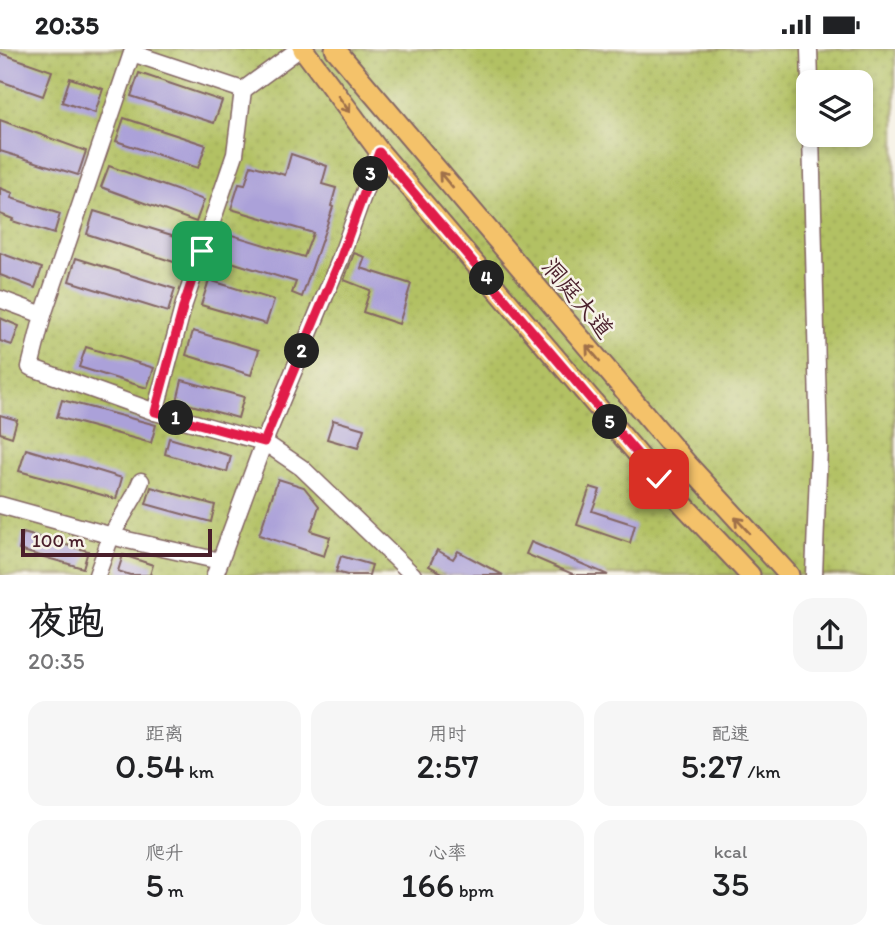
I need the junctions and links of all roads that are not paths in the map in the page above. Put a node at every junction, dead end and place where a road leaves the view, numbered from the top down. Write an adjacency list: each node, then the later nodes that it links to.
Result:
1 (301, 49): 6 (street); 8 (main road, one-way to 8)
2 (335, 49): 20 (main road, 洞庭大道, one-way to 2)
3 (809, 49): 5 (street)
4 (133, 51): 6 (street); 10 (street)
5 (810, 70)
6 (243, 90): 11 (street)
7 (811, 147): 21 (street)
8 (379, 152): 12 (street); 19 (main road)
9 (0, 299): 10 (street)
10 (43, 315): 11 (street)
11 (155, 412): 12 (street)
12 (264, 442): 16 (street); 18 (street)
13 (141, 481): 15 (street)
14 (0, 505): 15 (street)
15 (111, 536): 16 (street); 17 (street)
16 (218, 568)
17 (97, 575)
18 (413, 575)
19 (750, 575)
20 (789, 575)
21 (814, 575)

